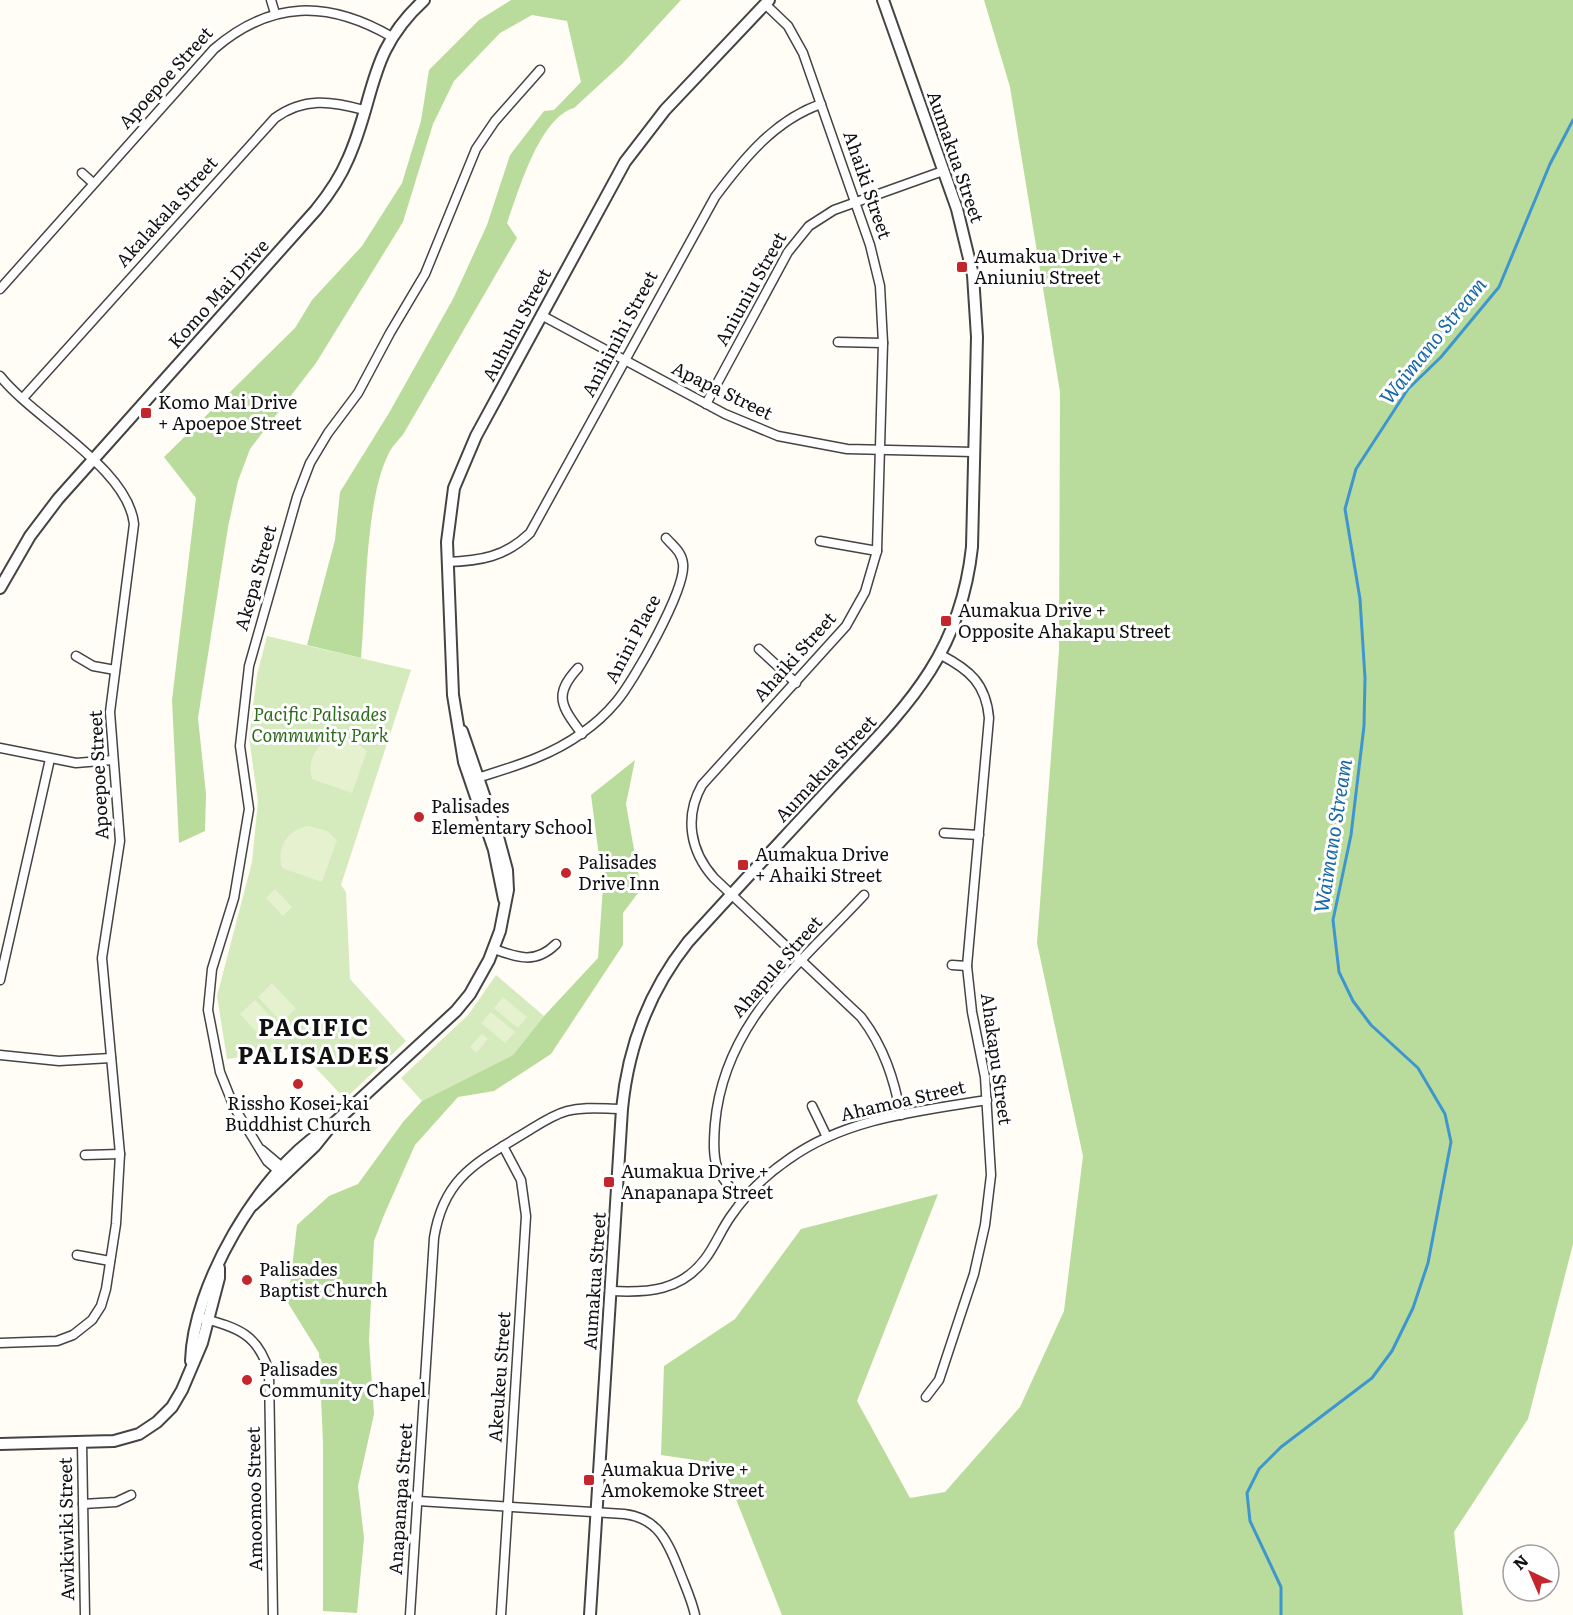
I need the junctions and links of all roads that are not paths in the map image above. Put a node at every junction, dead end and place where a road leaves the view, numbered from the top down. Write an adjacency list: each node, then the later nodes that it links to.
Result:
1 (271, 0): 5 (street)
2 (424, 0): 6 (street, Komo Mai Drive)
3 (883, 0): 10 (street, Aumakua Street)
4 (767, 2): 8 (street, Ahaiki Street); 15 (street, Auhuhu Street)
5 (274, 10): 6 (street, Apoepoe Street); 12 (street, Apoepoe Street)
6 (392, 37): 9 (street, Komo Mai Drive)
7 (540, 70): 61 (street, Akepa Street)
8 (821, 104): 13 (street, Ahaiki Street); 18 (street, Anihinihi Street)
9 (364, 110): 20 (street, Akalakala Street); 24 (street, Komo Mai Drive)
10 (944, 171): 13 (street, Aniuniu Street); 23 (street, Aumakua Street)
11 (82, 173): 12 (street)
12 (93, 183): 14 (street, Apoepoe Street)
13 (856, 203): 17 (street, Ahaiki Street); 21 (street, Aniuniu Street)
14 (1, 284)
15 (542, 315): 18 (street, Apapa Street); 28 (street, Auhuhu Street)
16 (838, 342): 17 (street)
17 (883, 343): 22 (street, Ahaiki Street)
18 (625, 360): 21 (street, Apapa Street); 28 (street, Anihinihi Street)
19 (0, 376): 20 (street, Apoepoe Street)
20 (23, 398): 24 (street, Apoepoe Street)
21 (706, 404): 22 (street, Apapa Street)
22 (881, 450): 23 (street, Apapa Street); 27 (street, Ahaiki Street)
23 (974, 452): 31 (street, Aumakua Street)
24 (92, 460): 29 (street, Komo Mai Drive); 34 (street, Apoepoe Street)
25 (666, 538): 36 (street, Anini Place)
26 (820, 542): 27 (street)
27 (877, 551): 35 (street, Ahaiki Street)
28 (447, 562): 40 (street, Auhuhu Street)
29 (0, 588)
30 (759, 649): 35 (street)
31 (941, 655): 42 (street, Ahakapu Street); 43 (street, Aumakua Street)
32 (76, 656): 34 (street)
33 (578, 668): 36 (street)
34 (115, 670): 39 (street, Apoepoe Street)
35 (796, 683): 43 (street, Ahaiki Street)
36 (582, 734): 40 (street, Anini Place)
37 (0, 748): 38 (street)
38 (50, 759): 39 (street); 50 (street)
39 (113, 760): 52 (street, Apoepoe Street)
40 (475, 779): 46 (street, Auhuhu Street)
41 (944, 832): 42 (street)
42 (979, 835): 49 (street, Ahakapu Street)
43 (732, 894): 47 (street, Ahaiki Street); 55 (street, Aumakua Street)
44 (864, 895): 47 (street, Ahapule Street)
45 (556, 944): 46 (street)
46 (494, 949): 61 (street, Auhuhu Street)
47 (803, 960): 56 (street, Ahaiki Street); 62 (street, Ahapule Street)
48 (952, 966): 49 (street)
49 (967, 966): 53 (street, Ahakapu Street)
50 (0, 980)
51 (0, 1056): 52 (street)
52 (111, 1058): 59 (street, Apoepoe Street)
53 (987, 1100): 56 (street, Ahamoa Street); 68 (street, Ahakapu Street)
54 (812, 1106): 57 (street, Ahamoa Street)
55 (622, 1109): 58 (street, Anapanapa Street); 65 (street, Aumakua Street)
56 (901, 1115): 57 (street, Ahamoa Street)
57 (827, 1137): 62 (street, Ahamoa Street)
58 (503, 1146): 72 (street, Anapanapa Street); 74 (street, Akeukeu Street)
59 (120, 1154): 60 (street); 64 (street, Apoepoe Street)
60 (85, 1155)
61 (281, 1171): 66 (street, Auhuhu Street)
62 (743, 1200): 65 (street, Ahamoa Street)
63 (76, 1255): 64 (street)
64 (110, 1261): 67 (street, Apoepoe Street)
65 (611, 1291): 75 (street, Aumakua Street)
66 (203, 1318): 69 (street, Auhuhu Street); 77 (street, Amoomoo Street)
67 (0, 1343)
68 (926, 1397)
69 (82, 1443): 70 (street, Auhuhu Street); 73 (street, Awikiwiki Street)
70 (0, 1444)
71 (131, 1495): 73 (street)
72 (418, 1501): 74 (street); 78 (street, Anapanapa Street)
73 (83, 1504): 76 (street, Awikiwiki Street)
74 (508, 1506): 75 (street); 79 (street, Akeukeu Street)
75 (597, 1512): 80 (street, Aumakua Street); 81 (street)
76 (85, 1615)
77 (273, 1615)
78 (411, 1615)
79 (501, 1615)
80 (590, 1615)
81 (695, 1615)

